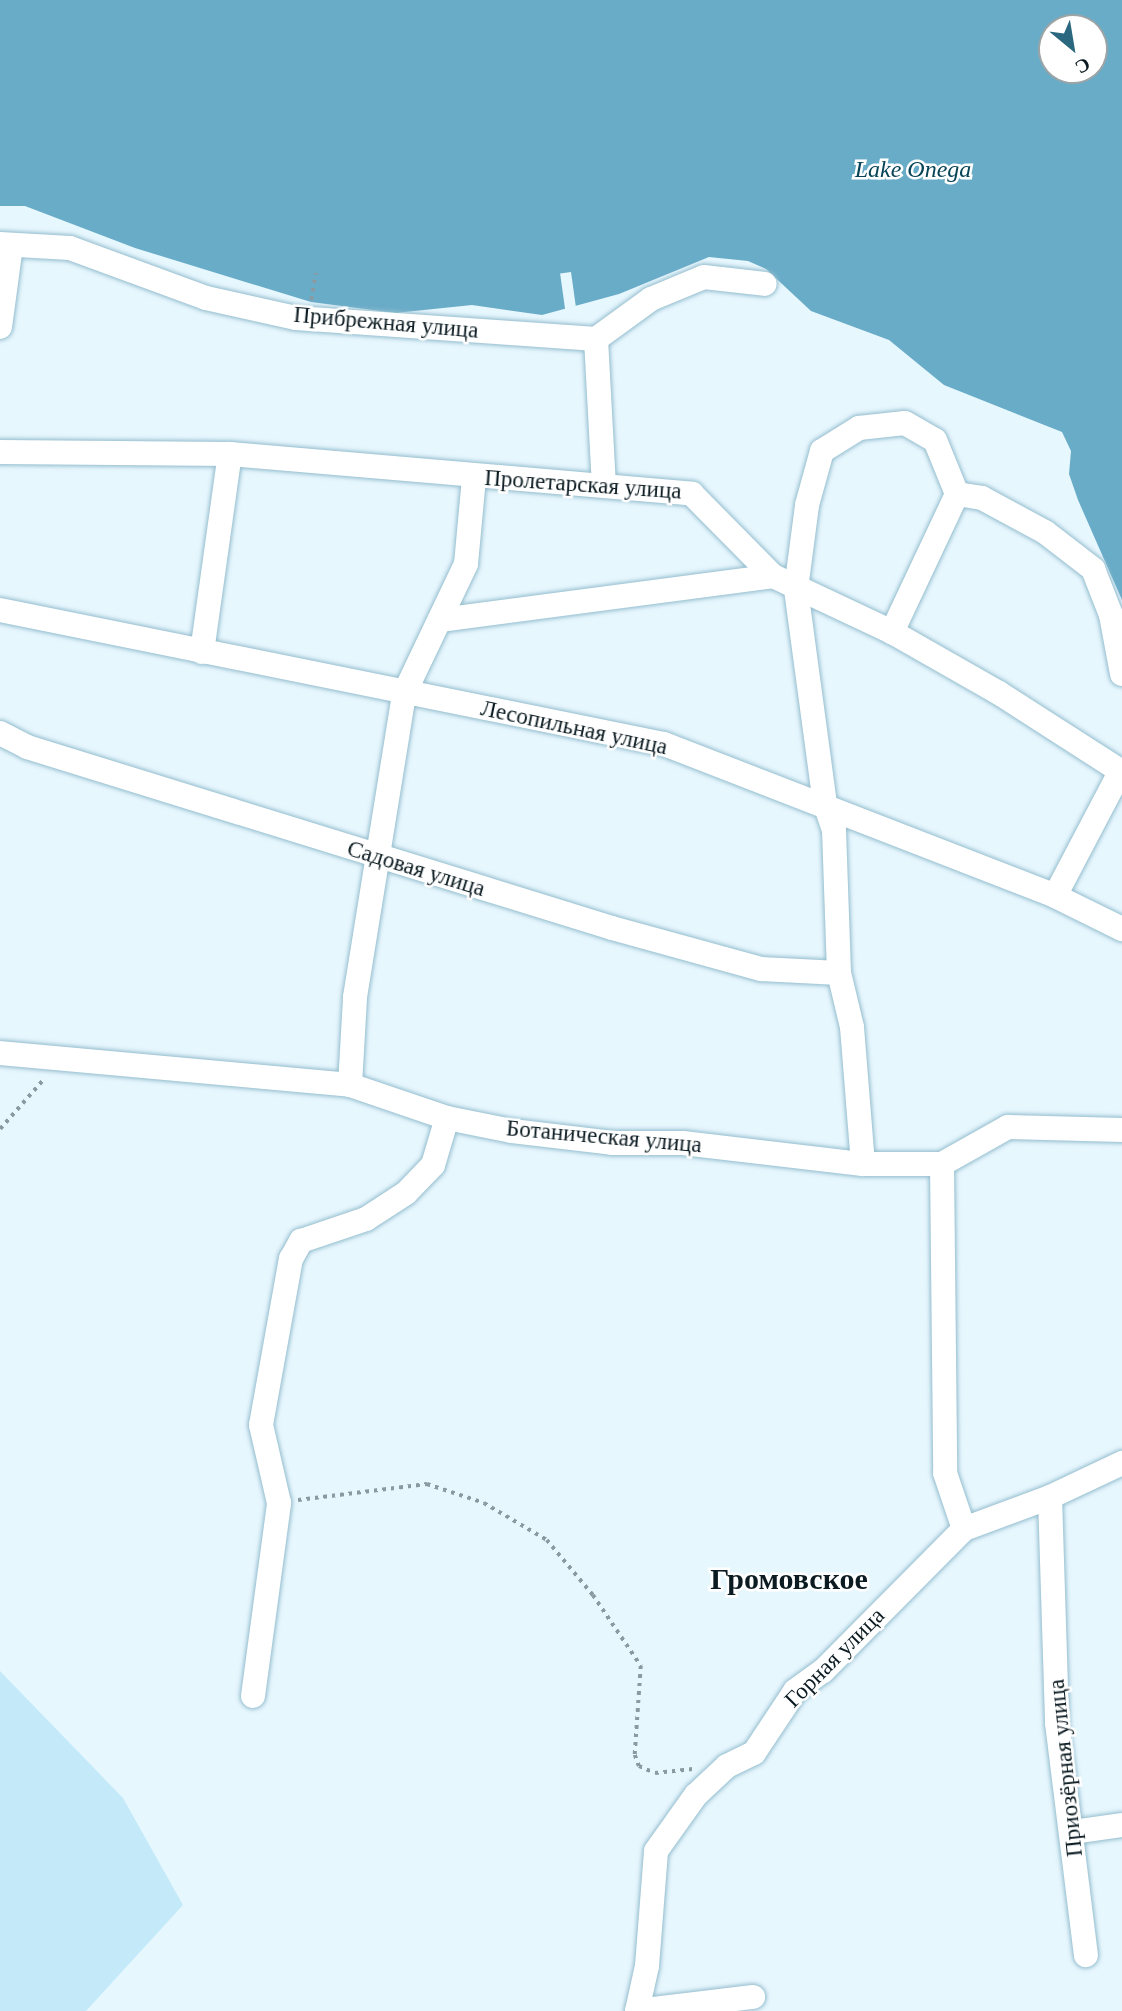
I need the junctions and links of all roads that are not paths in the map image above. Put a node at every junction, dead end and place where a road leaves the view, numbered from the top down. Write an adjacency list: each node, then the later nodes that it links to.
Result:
1 (5, 245): 3 (street); 4 (street, Прибрежная улица)
2 (765, 284): 4 (street)
3 (0, 327)
4 (596, 339): 8 (street)
5 (0, 452): 6 (street, Пролетарская улица)
6 (230, 454): 7 (street, Пролетарская улица); 15 (street)
7 (474, 477): 8 (street, Пролетарская улица); 13 (street)
8 (604, 485): 10 (street, Пролетарская улица)
9 (957, 494): 11 (street); 14 (street); 16 (street)
10 (773, 576): 11 (street, Пролетарская улица); 13 (street)
11 (796, 589): 14 (street, Пролетарская улица); 20 (street)
12 (0, 610): 15 (street, Лесопильная улица)
13 (440, 620): 17 (street)
14 (892, 632): 19 (street, Пролетарская улица)
15 (202, 652): 17 (street, Лесопильная улица)
16 (1122, 674)
17 (404, 694): 20 (street, Лесопильная улица); 21 (street)
18 (0, 733): 21 (street, Садовая улица)
19 (1121, 772): 22 (street)
20 (825, 804): 22 (street, Лесопильная улица); 24 (street)
21 (380, 859): 24 (street, Садовая улица); 26 (street)
22 (1055, 896): 23 (street, Лесопильная улица)
23 (1122, 929)
24 (839, 973): 29 (street)
25 (0, 1053): 26 (street, Ботаническая улица)
26 (349, 1084): 27 (street, Ботаническая улица)
27 (447, 1118): 29 (street, Ботаническая улица); 34 (street)
28 (1122, 1130): 30 (street, Ботаническая улица)
29 (863, 1164): 30 (street, Ботаническая улица)
30 (942, 1164): 33 (street)
31 (1122, 1463): 32 (street, Горная улица)
32 (1050, 1497): 33 (street, Горная улица); 36 (street, Приозёрная улица)
33 (964, 1529): 39 (street, Горная улица)
34 (253, 1696)
35 (1122, 1825): 36 (street)
36 (1073, 1832): 37 (street, Приозёрная улица)
37 (1086, 1955)
38 (754, 1997): 39 (street)
39 (637, 2011)

